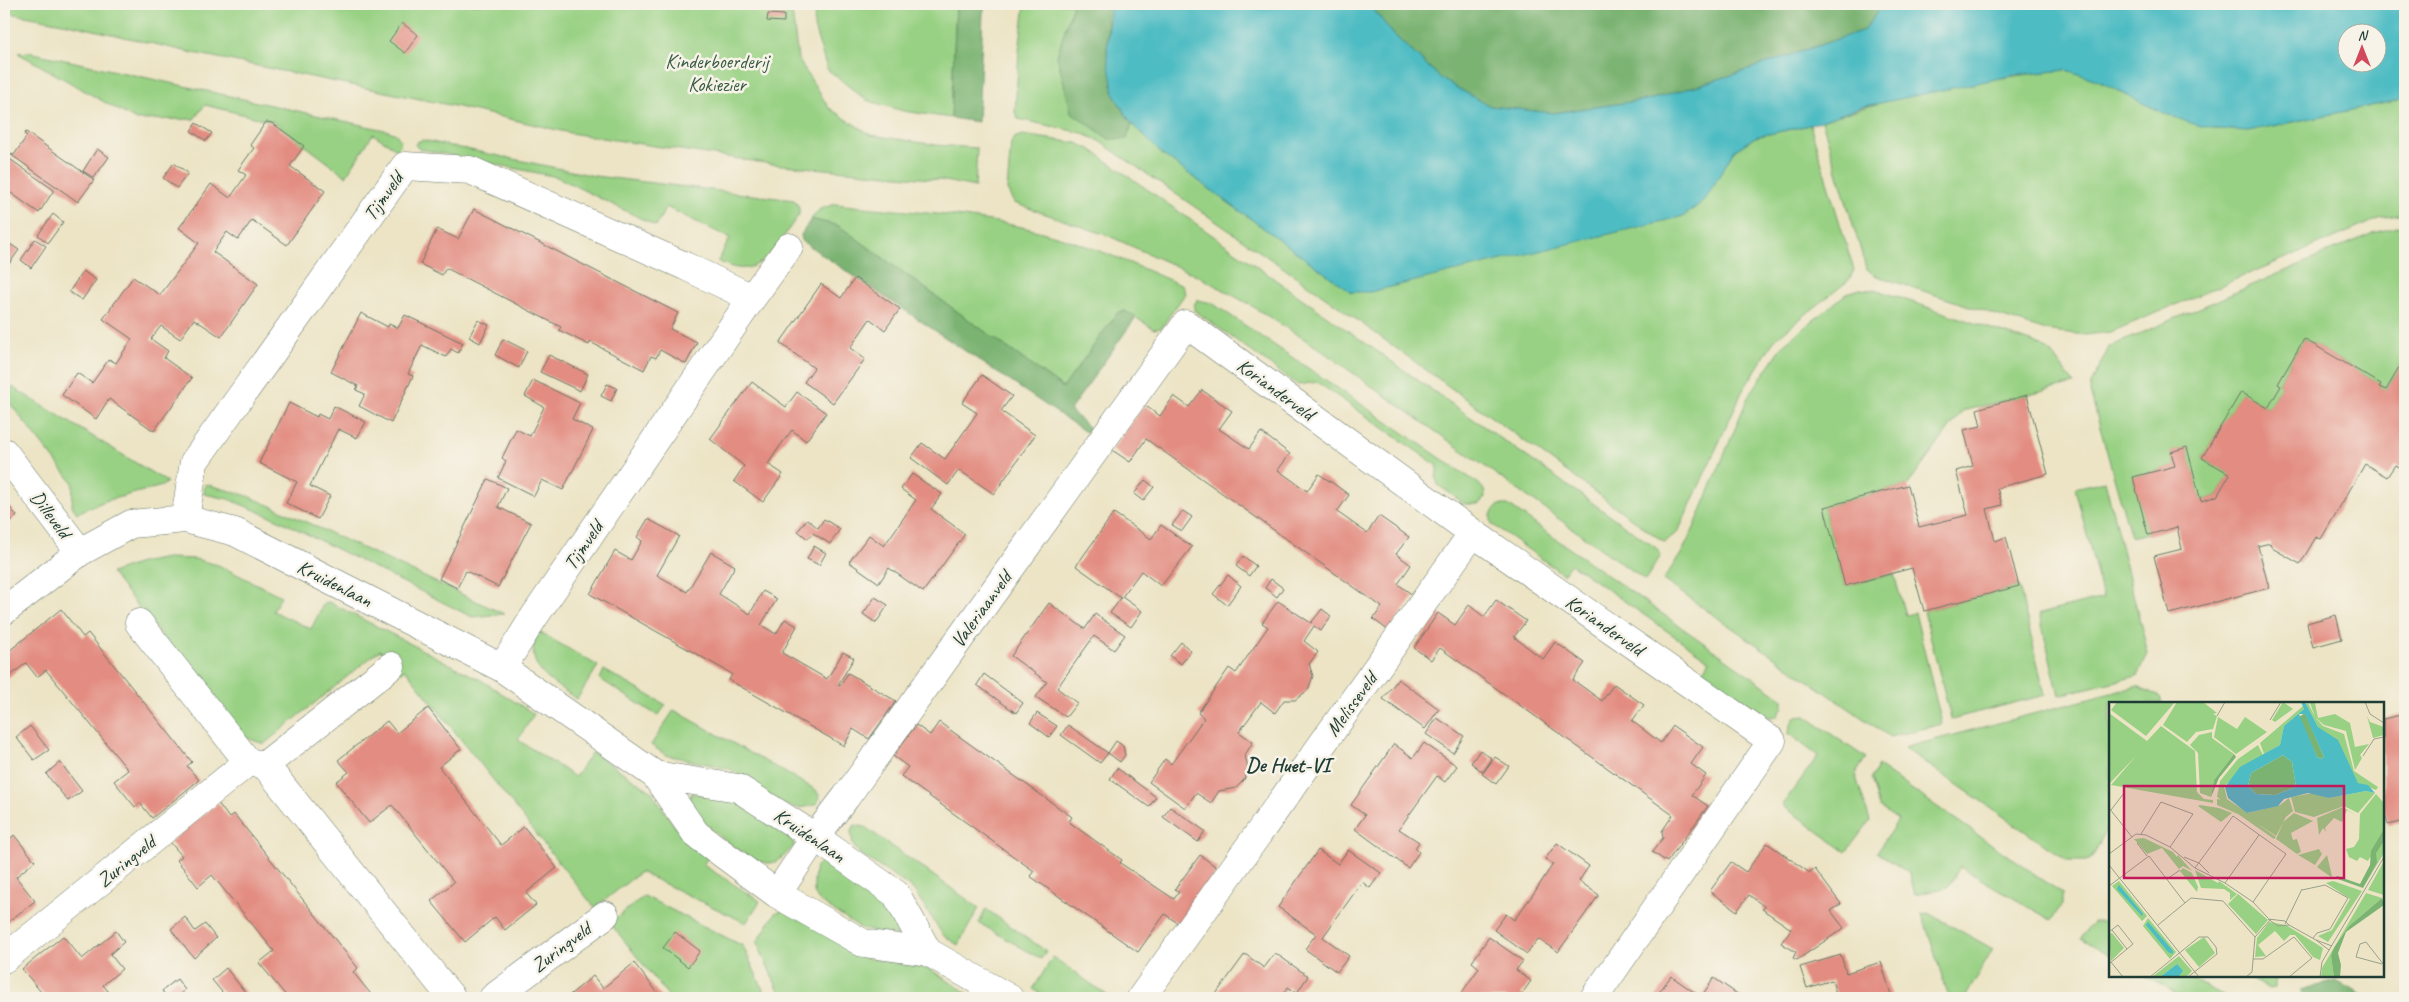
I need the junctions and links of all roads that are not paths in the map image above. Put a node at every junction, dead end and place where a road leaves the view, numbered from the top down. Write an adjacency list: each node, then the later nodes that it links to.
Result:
1 (789, 248): 2 (street, Tijmveld)
2 (752, 298): 5 (street, Tijmveld); 11 (street, Tijmveld)
3 (1186, 324): 6 (street, Korianderveld); 14 (street, Valeriaanveld)
4 (4, 452): 7 (street, Dilleveld)
5 (185, 519): 7 (street, Kruidenlaan); 11 (street, Kruidenlaan)
6 (1473, 533): 22 (street, Melisseveld); 23 (street, Korianderveld)
7 (80, 552): 8 (street, Kruidenlaan)
8 (4, 611)
9 (139, 623): 12 (street)
10 (391, 666): 12 (street, Zuringveld)
11 (502, 668): 13 (street, Kruidenlaan)
12 (257, 764): 18 (street, Zuringveld); 19 (street)
13 (655, 775): 14 (street, Kruidenlaan); 15 (street, Kruidenlaan)
14 (815, 837): 15 (street, Valeriaanveld); 17 (street, Kruidenlaan)
15 (777, 894): 17 (street, Kruidenlaan)
16 (605, 915): 20 (street, Zuringveld)
17 (928, 952): 21 (street, Kruidenlaan)
18 (4, 959)
19 (452, 998)
20 (493, 998)
21 (1009, 998)
22 (1141, 998)
23 (1594, 998)

